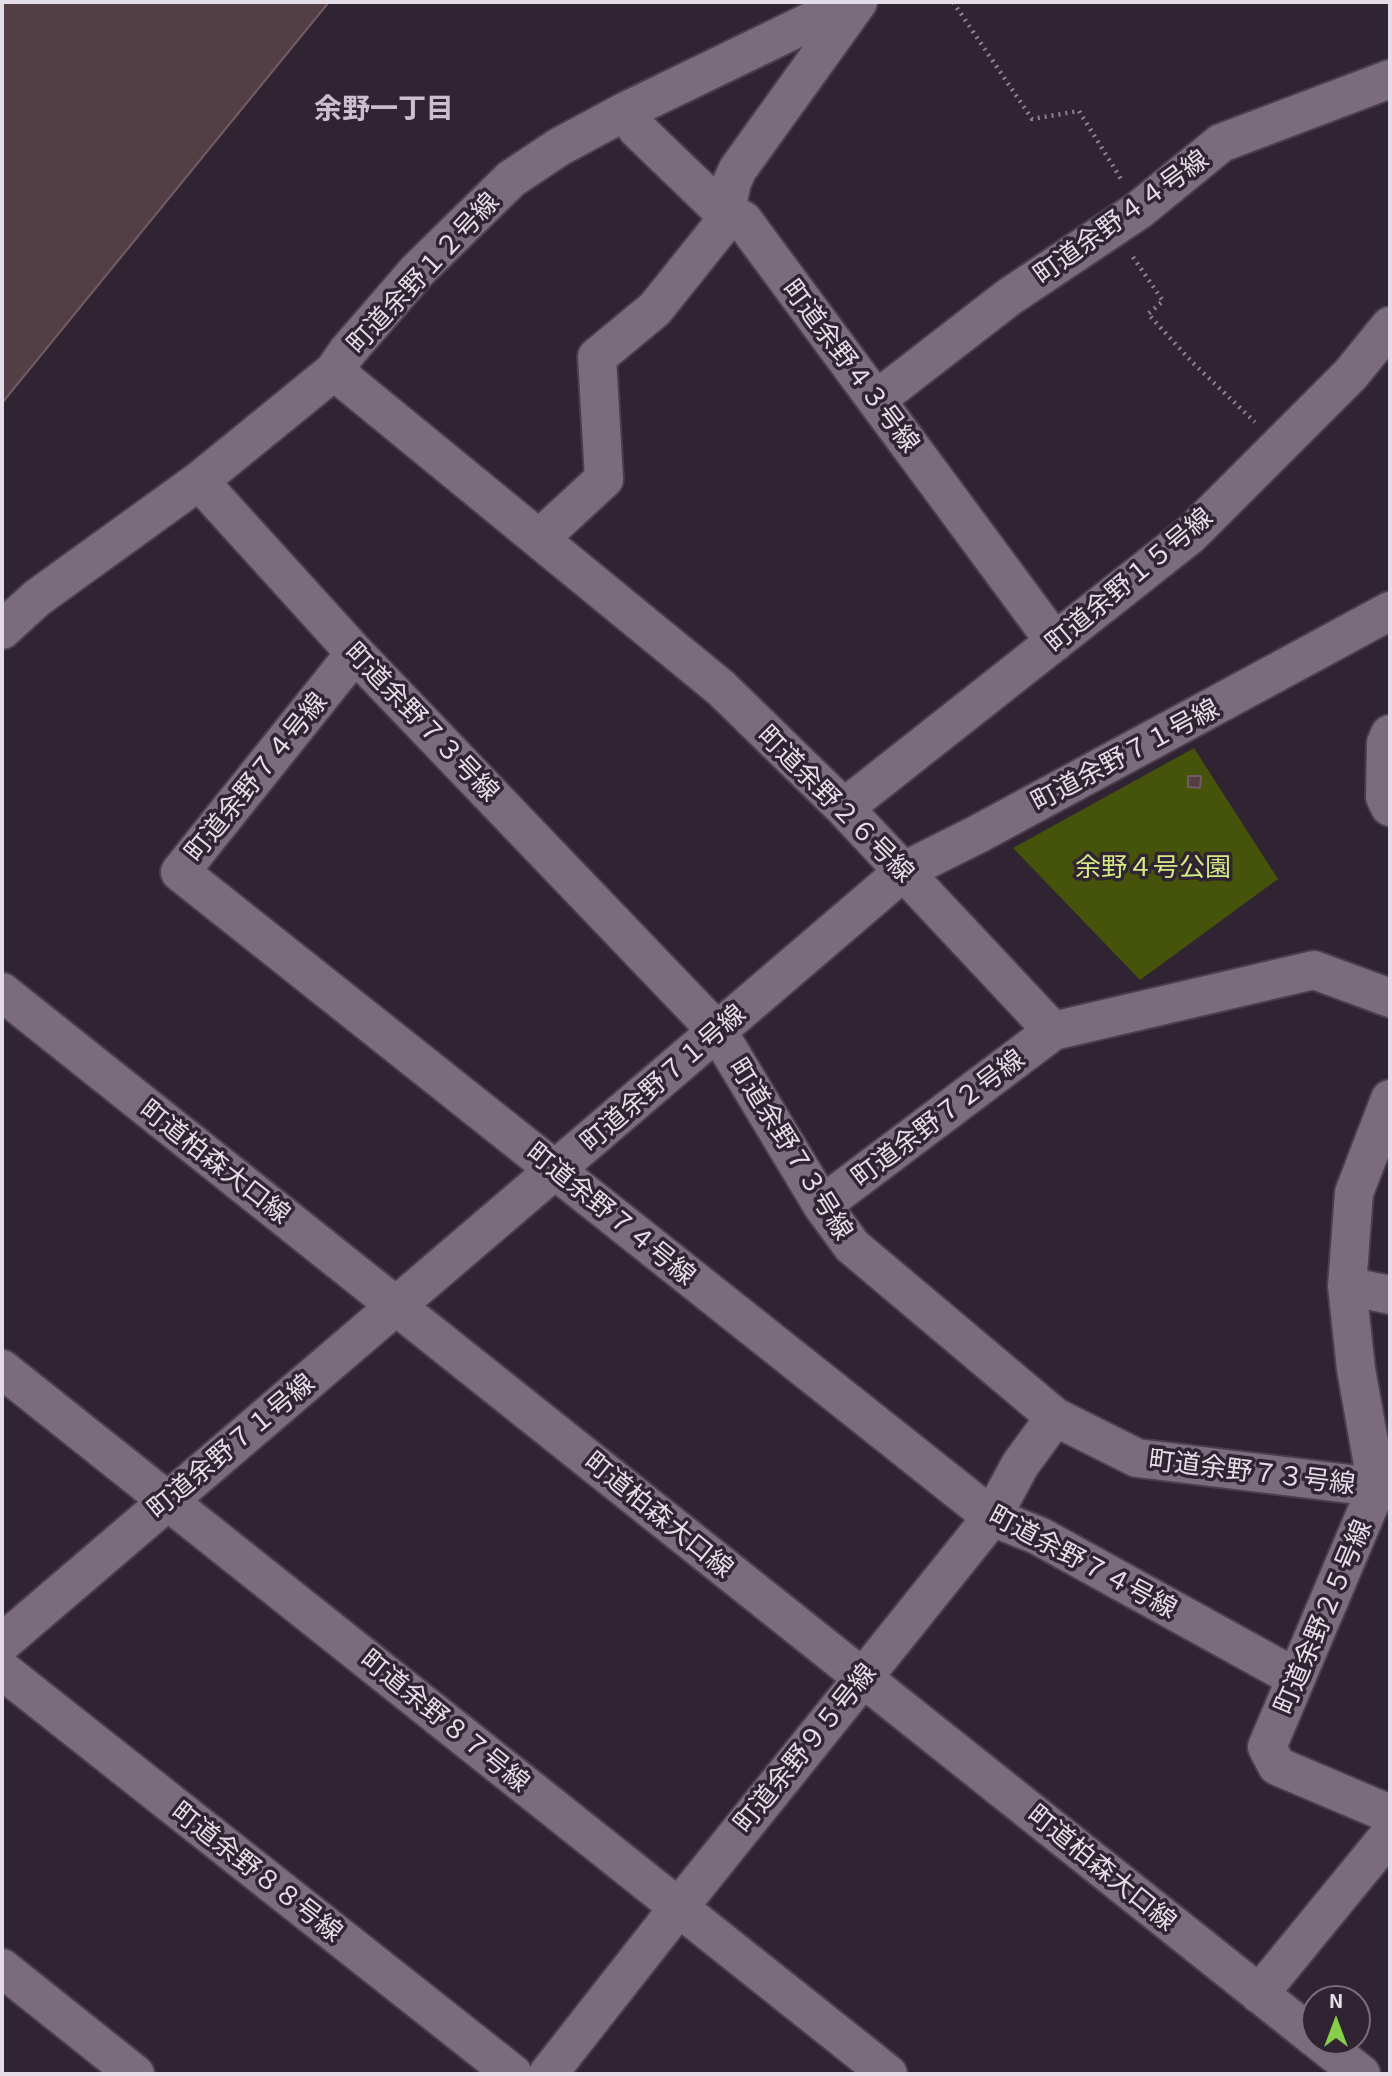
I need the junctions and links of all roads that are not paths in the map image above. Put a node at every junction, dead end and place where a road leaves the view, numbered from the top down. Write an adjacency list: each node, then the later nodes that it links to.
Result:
1 (851, 2): 4 (street, 町道余野１２号線)
2 (858, 2): 5 (street)
3 (1390, 79): 8 (street, 町道余野４４号線)
4 (626, 111): 5 (street, 町道余野４３号線); 7 (street, 町道余野１２号線)
5 (725, 211): 8 (street, 町道余野４３号線); 10 (street)
6 (1390, 326): 13 (street, 町道余野１５号線)
7 (334, 371): 9 (street, 町道余野１２号線); 10 (street, 町道余野２６号線)
8 (876, 400): 13 (street, 町道余野４３号線)
9 (199, 481): 12 (street, 町道余野１２号線); 14 (street, 町道余野７３号線)
10 (540, 539): 17 (street, 町道余野２６号線)
11 (1390, 611): 18 (street, 町道余野７１号線)
12 (2, 630)
13 (1055, 642): 17 (street, 町道余野１５号線)
14 (355, 653): 22 (street, 町道余野７３号線); 24 (street, 町道余野７４号線)
15 (1390, 734): 16 (street)
16 (1390, 807)
17 (844, 808): 18 (street, 町道余野２６号線)
18 (904, 871): 21 (street, 町道余野２６号線); 22 (street, 町道余野７１号線)
19 (2, 992): 28 (street, 町道柏森大口線)
20 (1390, 998): 21 (street)
21 (1053, 1031): 25 (street, 町道余野７２号線)
22 (718, 1032): 24 (street, 町道余野７１号線); 25 (street, 町道余野７３号線)
23 (1390, 1099): 26 (street, 町道余野２５号線)
24 (556, 1170): 28 (street, 町道余野７１号線); 33 (street, 町道余野７４号線)
25 (822, 1205): 30 (street, 町道余野７３号線)
26 (1347, 1286): 27 (street); 31 (street, 町道余野２５号線)
27 (1390, 1295)
28 (396, 1306): 32 (street, 町道余野７１号線); 36 (street, 町道柏森大口線)
29 (2, 1369): 32 (street, 町道余野８７号線)
30 (1055, 1417): 31 (street, 町道余野７３号線); 33 (street, 町道余野９５号線)
31 (1384, 1488): 37 (street, 町道余野２５号線)
32 (167, 1499): 34 (street, 町道余野７１号線); 40 (street, 町道余野８７号線)
33 (992, 1517): 36 (street, 町道余野９５号線); 37 (street, 町道余野７４号線)
34 (2, 1643)
35 (2, 1670): 46 (street, 町道余野８８号線)
36 (862, 1677): 40 (street, 町道余野９５号線); 42 (street, 町道柏森大口線)
37 (1296, 1678): 38 (street, 町道余野２５号線)
38 (1390, 1814)
39 (1390, 1833): 42 (street)
40 (678, 1907): 47 (street, 町道余野９５号線); 48 (street, 町道余野８７号線)
41 (7, 1980): 45 (street)
42 (1259, 1994): 43 (street, 町道柏森大口線)
43 (1301, 2027)
44 (1336, 2055): 49 (street, 町道柏森大口線)
45 (135, 2074)
46 (513, 2074)
47 (548, 2074)
48 (888, 2074)
49 (1361, 2074)

